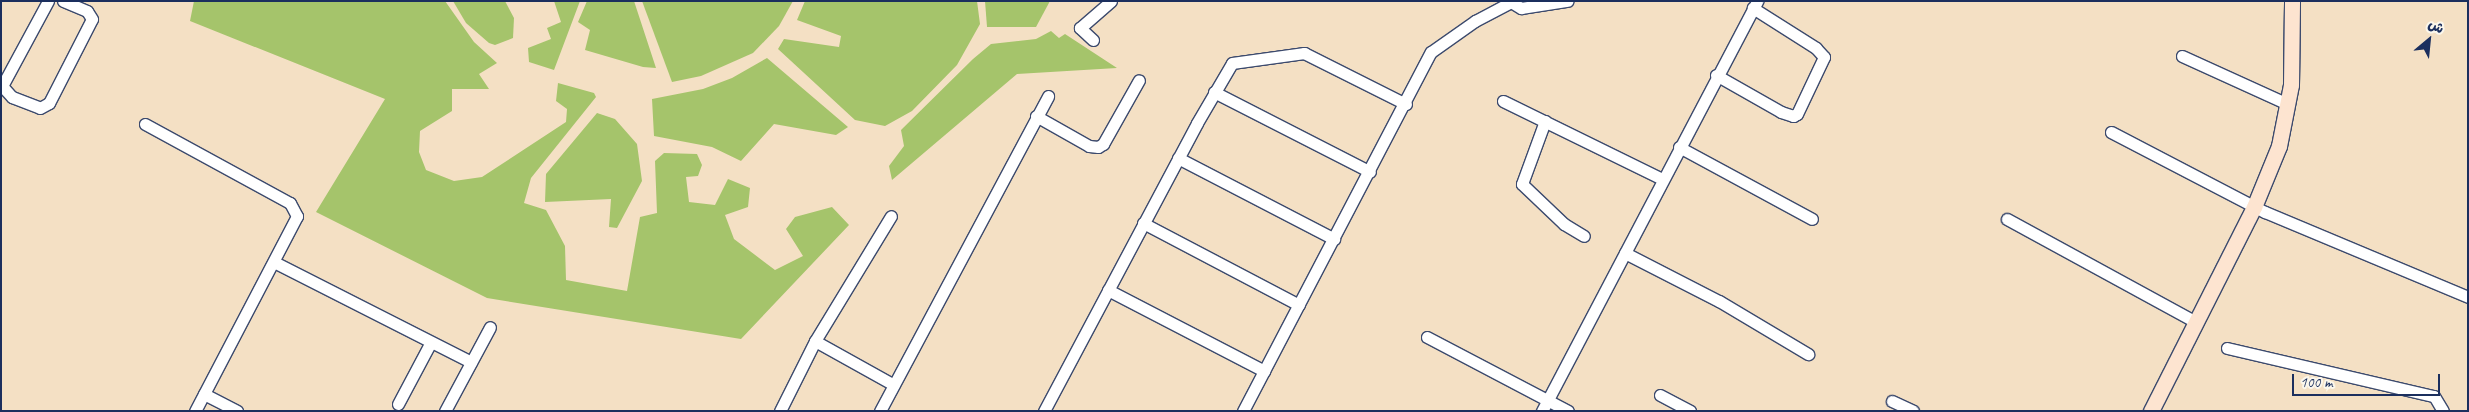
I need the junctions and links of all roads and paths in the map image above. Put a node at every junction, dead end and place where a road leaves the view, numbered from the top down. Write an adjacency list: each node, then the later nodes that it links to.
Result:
1 (48, 1): 2 (street)
2 (63, 1)
3 (1111, 1): 8 (street)
4 (1567, 1): 6 (street)
5 (2292, 1): 16 (main road)
6 (1511, 2): 15 (street)
7 (1755, 5): 10 (street); 10 (street)
8 (1092, 40)
9 (2182, 56): 16 (street)
10 (1716, 75): 21 (street)
11 (1139, 80): 17 (street)
12 (1214, 92): 15 (street); 22 (street); 23 (street)
13 (1048, 96): 17 (street)
14 (1503, 101): 18 (street)
15 (1406, 104): 23 (street)
16 (2288, 104): 25 (main road)
17 (1036, 116): 46 (street)
18 (1545, 121): 24 (street); 30 (street)
19 (145, 124): 33 (street)
20 (2111, 132): 25 (street)
21 (1679, 147): 24 (street); 28 (street)
22 (1178, 158): 29 (street); 31 (street)
23 (1370, 172): 31 (street)
24 (1662, 179): 32 (street)
25 (2254, 207): 35 (street); 37 (main road)
26 (891, 216): 40 (street)
27 (2007, 218): 37 (street)
28 (1812, 219)
29 (1144, 223): 34 (street); 36 (street)
30 (1584, 236)
31 (1334, 239): 36 (street)
32 (1625, 253): 43 (street); 49 (street)
33 (274, 262): 41 (street); 47 (street)
34 (1108, 290): 45 (street); 57 (street)
35 (2468, 297)
36 (1299, 305): 45 (street)
37 (2196, 322): 63 (main road)
38 (490, 327): 44 (street)
39 (1427, 337): 49 (street)
40 (815, 341): 46 (street); 55 (street)
41 (430, 342): 44 (street); 51 (street)
42 (2227, 348): 64 (street)
43 (1808, 354)
44 (470, 362): 54 (street)
45 (1264, 371): 58 (street)
46 (894, 385): 56 (street)
47 (204, 394): 52 (street); 53 (street)
48 (1660, 395): 61 (street)
49 (1548, 400): 59 (street); 60 (street)
50 (1892, 401): 62 (street)
51 (398, 404)
52 (195, 411)
53 (237, 411)
54 (445, 411)
55 (780, 411)
56 (880, 411)
57 (1044, 411)
58 (1243, 411)
59 (1542, 411)
60 (1568, 411)
61 (1690, 411)
62 (1913, 411)
63 (2151, 411)
64 (2443, 411)

